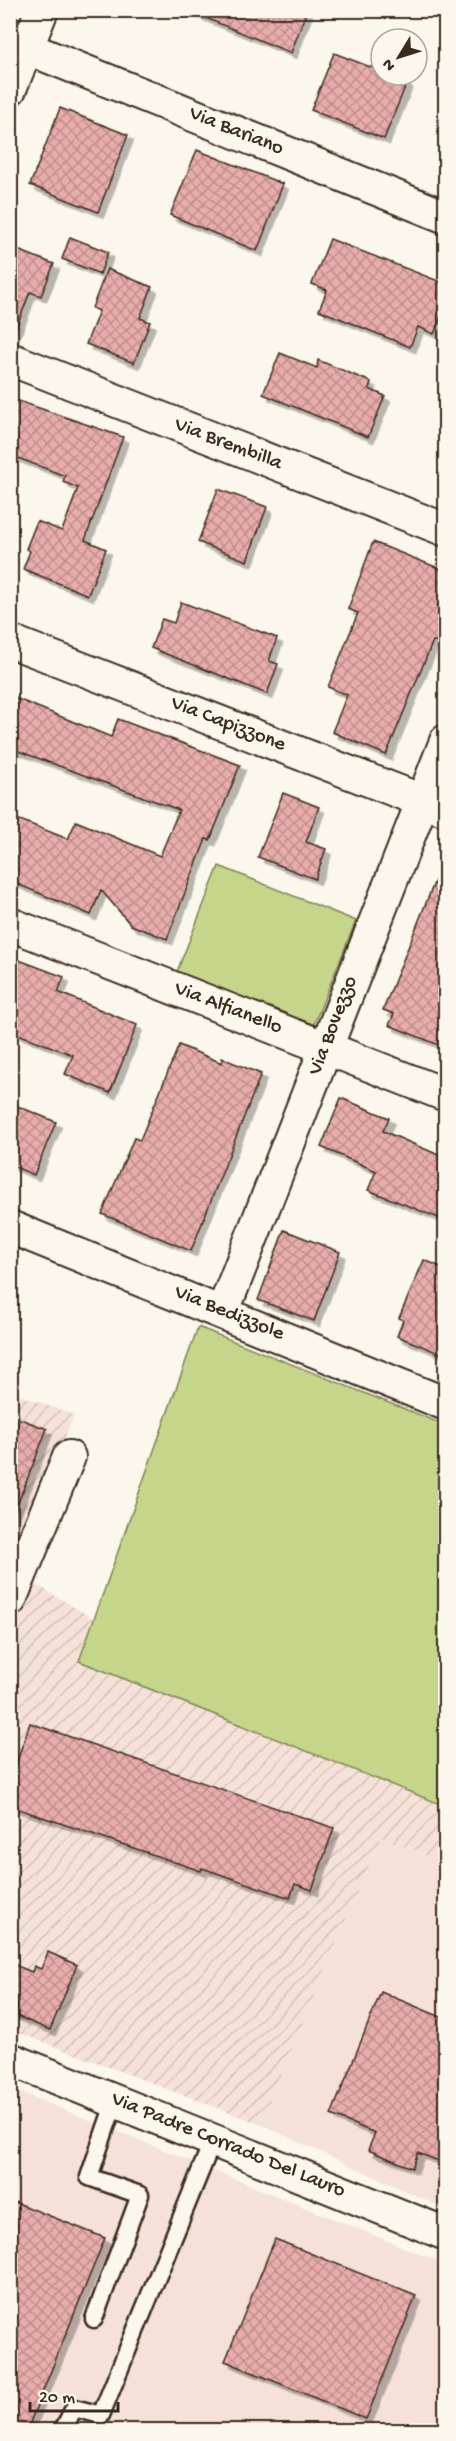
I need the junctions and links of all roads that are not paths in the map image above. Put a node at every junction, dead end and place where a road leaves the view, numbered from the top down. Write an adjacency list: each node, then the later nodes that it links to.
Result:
1 (42, 10): 2 (street)
2 (27, 48): 3 (street); 4 (street, Via Bariano)
3 (10, 89)
4 (446, 217)
5 (10, 359): 6 (street, Via Brembilla)
6 (446, 530)
7 (10, 640): 9 (street, Via Capizzone)
8 (446, 741): 9 (street, Via Bovezzo)
9 (434, 805): 11 (street, Via Bovezzo)
10 (10, 924): 11 (street, Via Alfianello)
11 (325, 1047): 12 (street, Via Alfianello); 14 (street, Via Bovezzo)
12 (446, 1095)
13 (10, 1227): 14 (street, Via Bedizzole)
14 (224, 1311): 15 (street, Via Bedizzole)
15 (446, 1404)
16 (69, 1458): 17 (street)
17 (10, 1600)
18 (10, 2059): 19 (street, Via Padre Corrado Del Lauro)
19 (116, 2101): 20 (street, Via Padre Corrado Del Lauro); 22 (lane)
20 (213, 2140): 21 (street, Via Padre Corrado Del Lauro); 23 (lane)
21 (446, 2234)
22 (94, 2319)
23 (63, 2430)

